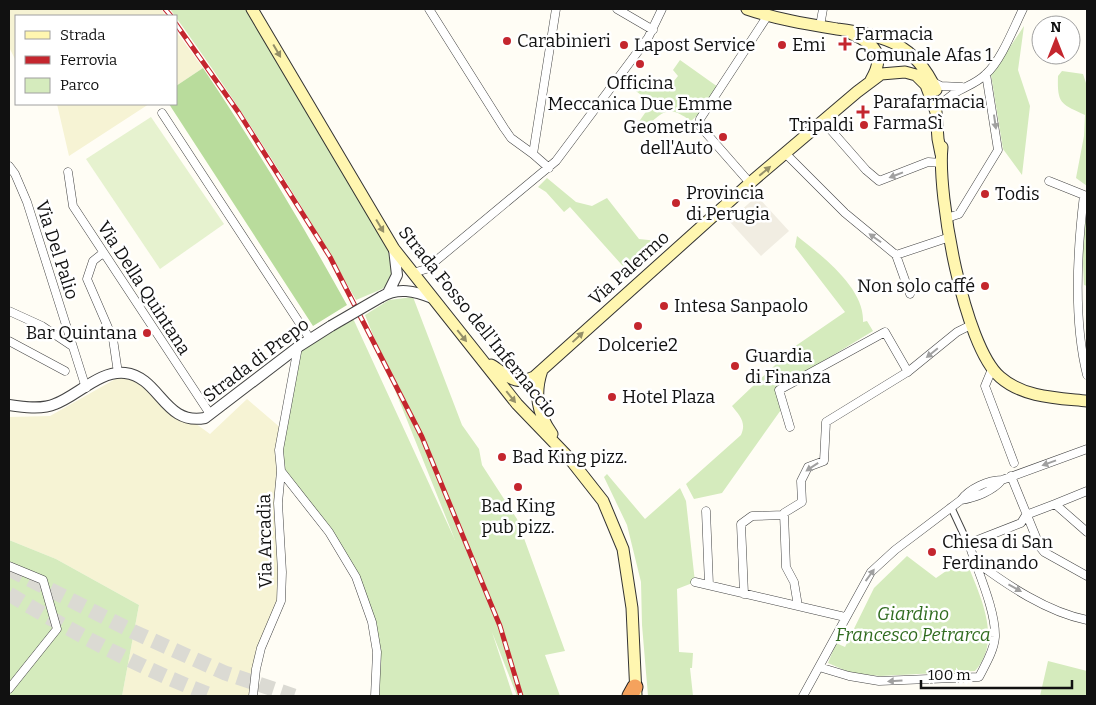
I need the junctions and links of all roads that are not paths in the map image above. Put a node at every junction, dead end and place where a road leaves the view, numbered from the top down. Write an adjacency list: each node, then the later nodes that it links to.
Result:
1 (252, 9): 30 (main road, Strada Fosso dell'Infernaccio, one-way to 30)
2 (429, 9): 21 (street)
3 (556, 9): 21 (street)
4 (617, 9): 12 (street)
5 (662, 9): 12 (street)
6 (747, 9): 9 (main road)
7 (823, 9): 10 (street)
8 (1023, 9): 13 (street)
9 (768, 16): 10 (main road); 27 (street)
10 (820, 26): 11 (main road)
11 (839, 29): 14 (main road); 15 (main road)
12 (653, 30): 24 (street)
13 (986, 74): 16 (street); 28 (street, one-way to 28)
14 (871, 80): 19 (main road, Via Palermo); 22 (main road)
15 (933, 82): 16 (street); 17 (main road)
16 (964, 86): 17 (street)
17 (941, 105): 22 (main road)
18 (162, 113): 39 (street)
19 (823, 120): 20 (main road, Via Palermo); 22 (street, one-way to 19)
20 (785, 153): 27 (main road, Via Palermo, one-way to 20); 32 (street, one-way to 20)
21 (533, 154): 24 (street)
22 (942, 158): 28 (main road)
23 (9, 166): 41 (street, Via Del Palio)
24 (549, 168): 33 (street)
25 (68, 172): 31 (street, Via Della Quintana)
26 (1049, 181): 49 (street)
27 (750, 183): 45 (main road, Via Palermo, one-way to 27)
28 (947, 218): 29 (main road)
29 (950, 237): 32 (street); 38 (main road)
30 (394, 249): 33 (main road, Strada Fosso dell'Infernaccio); 35 (street)
31 (103, 252): 48 (street); 53 (street, Via Della Quintana)
32 (896, 254): 34 (street)
33 (413, 273): 36 (main road, Strada Fosso dell'Infernaccio)
34 (910, 294)
35 (385, 295): 36 (street, Strada di Prepo); 39 (street, Strada di Prepo, bridge)
36 (432, 298): 43 (main road, Strada Fosso dell'Infernaccio, one-way to 43)
37 (9, 310): 41 (street)
38 (971, 325): 44 (main road); 47 (street, one-way to 47)
39 (310, 339): 42 (street, Strada di Prepo)
40 (9, 341): 46 (street)
41 (72, 346): 50 (street, Via Del Palio)
42 (298, 347): 53 (street, Strada di Prepo); 58 (street, Via Arcadia)
43 (481, 359): 45 (main road, Via Palermo); 56 (main road, Strada Fosso dell'Infernaccio, one-way to 56)
44 (992, 369): 51 (main road); 57 (street)
45 (542, 370): 56 (main road)
46 (65, 371)
47 (908, 372): 54 (street); 64 (street, one-way to 64)
48 (118, 373): 50 (street); 53 (street, Strada di Prepo)
49 (1087, 375)
50 (86, 388): 52 (street)
51 (1087, 401)
52 (9, 404)
53 (210, 414)
54 (790, 427)
55 (1087, 449): 59 (street, one-way to 59)
56 (570, 459): 79 (main road, Strada Fosso dell'Infernaccio)
57 (1014, 463)
58 (281, 471): 80 (street, Via Arcadia); 81 (street)
59 (1011, 476): 62 (street); 65 (street)
60 (1087, 491): 61 (street)
61 (1055, 504): 65 (street); 66 (street)
62 (951, 507): 67 (street); 75 (street, one-way to 62)
63 (706, 511): 72 (street)
64 (784, 515): 73 (street); 74 (street)
65 (1026, 515): 67 (street); 70 (street)
66 (1087, 532)
67 (971, 550): 68 (street)
68 (975, 561): 76 (street, one-way to 76); 77 (street, one-way to 77)
69 (9, 566): 78 (street)
70 (1087, 576)
71 (695, 582): 72 (street)
72 (709, 585): 73 (street)
73 (744, 594): 74 (street)
74 (798, 606): 75 (street)
75 (845, 617): 77 (street)
76 (1087, 620)
77 (819, 667): 82 (street)
78 (9, 689)
79 (635, 694)
80 (253, 696)
81 (375, 696)
82 (803, 696)

